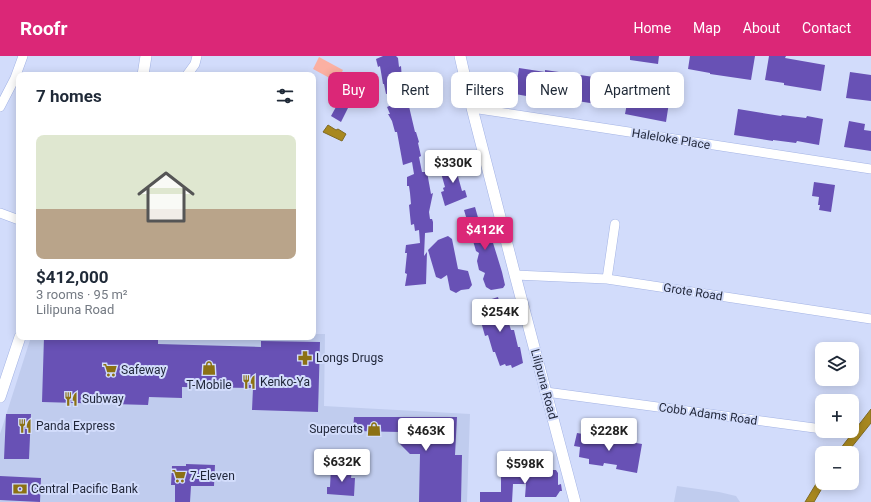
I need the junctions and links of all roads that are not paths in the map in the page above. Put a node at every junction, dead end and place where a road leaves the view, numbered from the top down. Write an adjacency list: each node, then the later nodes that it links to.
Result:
1 (23, 56): 5 (street)
2 (146, 56): 6 (street)
3 (197, 56): 7 (street)
4 (460, 56): 8 (street, Lilipuna Road)
5 (17, 72)
6 (143, 72)
7 (189, 72)
8 (464, 72)
9 (16, 75): 10 (street)
10 (0, 107)
11 (472, 108): 12 (street, Haleloke Place); 16 (street, Lilipuna Road)
12 (871, 169)
13 (0, 213): 14 (street)
14 (16, 219)
15 (615, 224): 17 (street)
16 (515, 275): 17 (street, Grote Road); 20 (street, Lilipuna Road)
17 (607, 279): 18 (street, Grote Road)
18 (871, 319)
19 (19, 340): 21 (street)
20 (546, 392): 22 (street, Cobb Adams Road); 23 (street, Lilipuna Road)
21 (0, 397)
22 (815, 429)
23 (575, 502)

